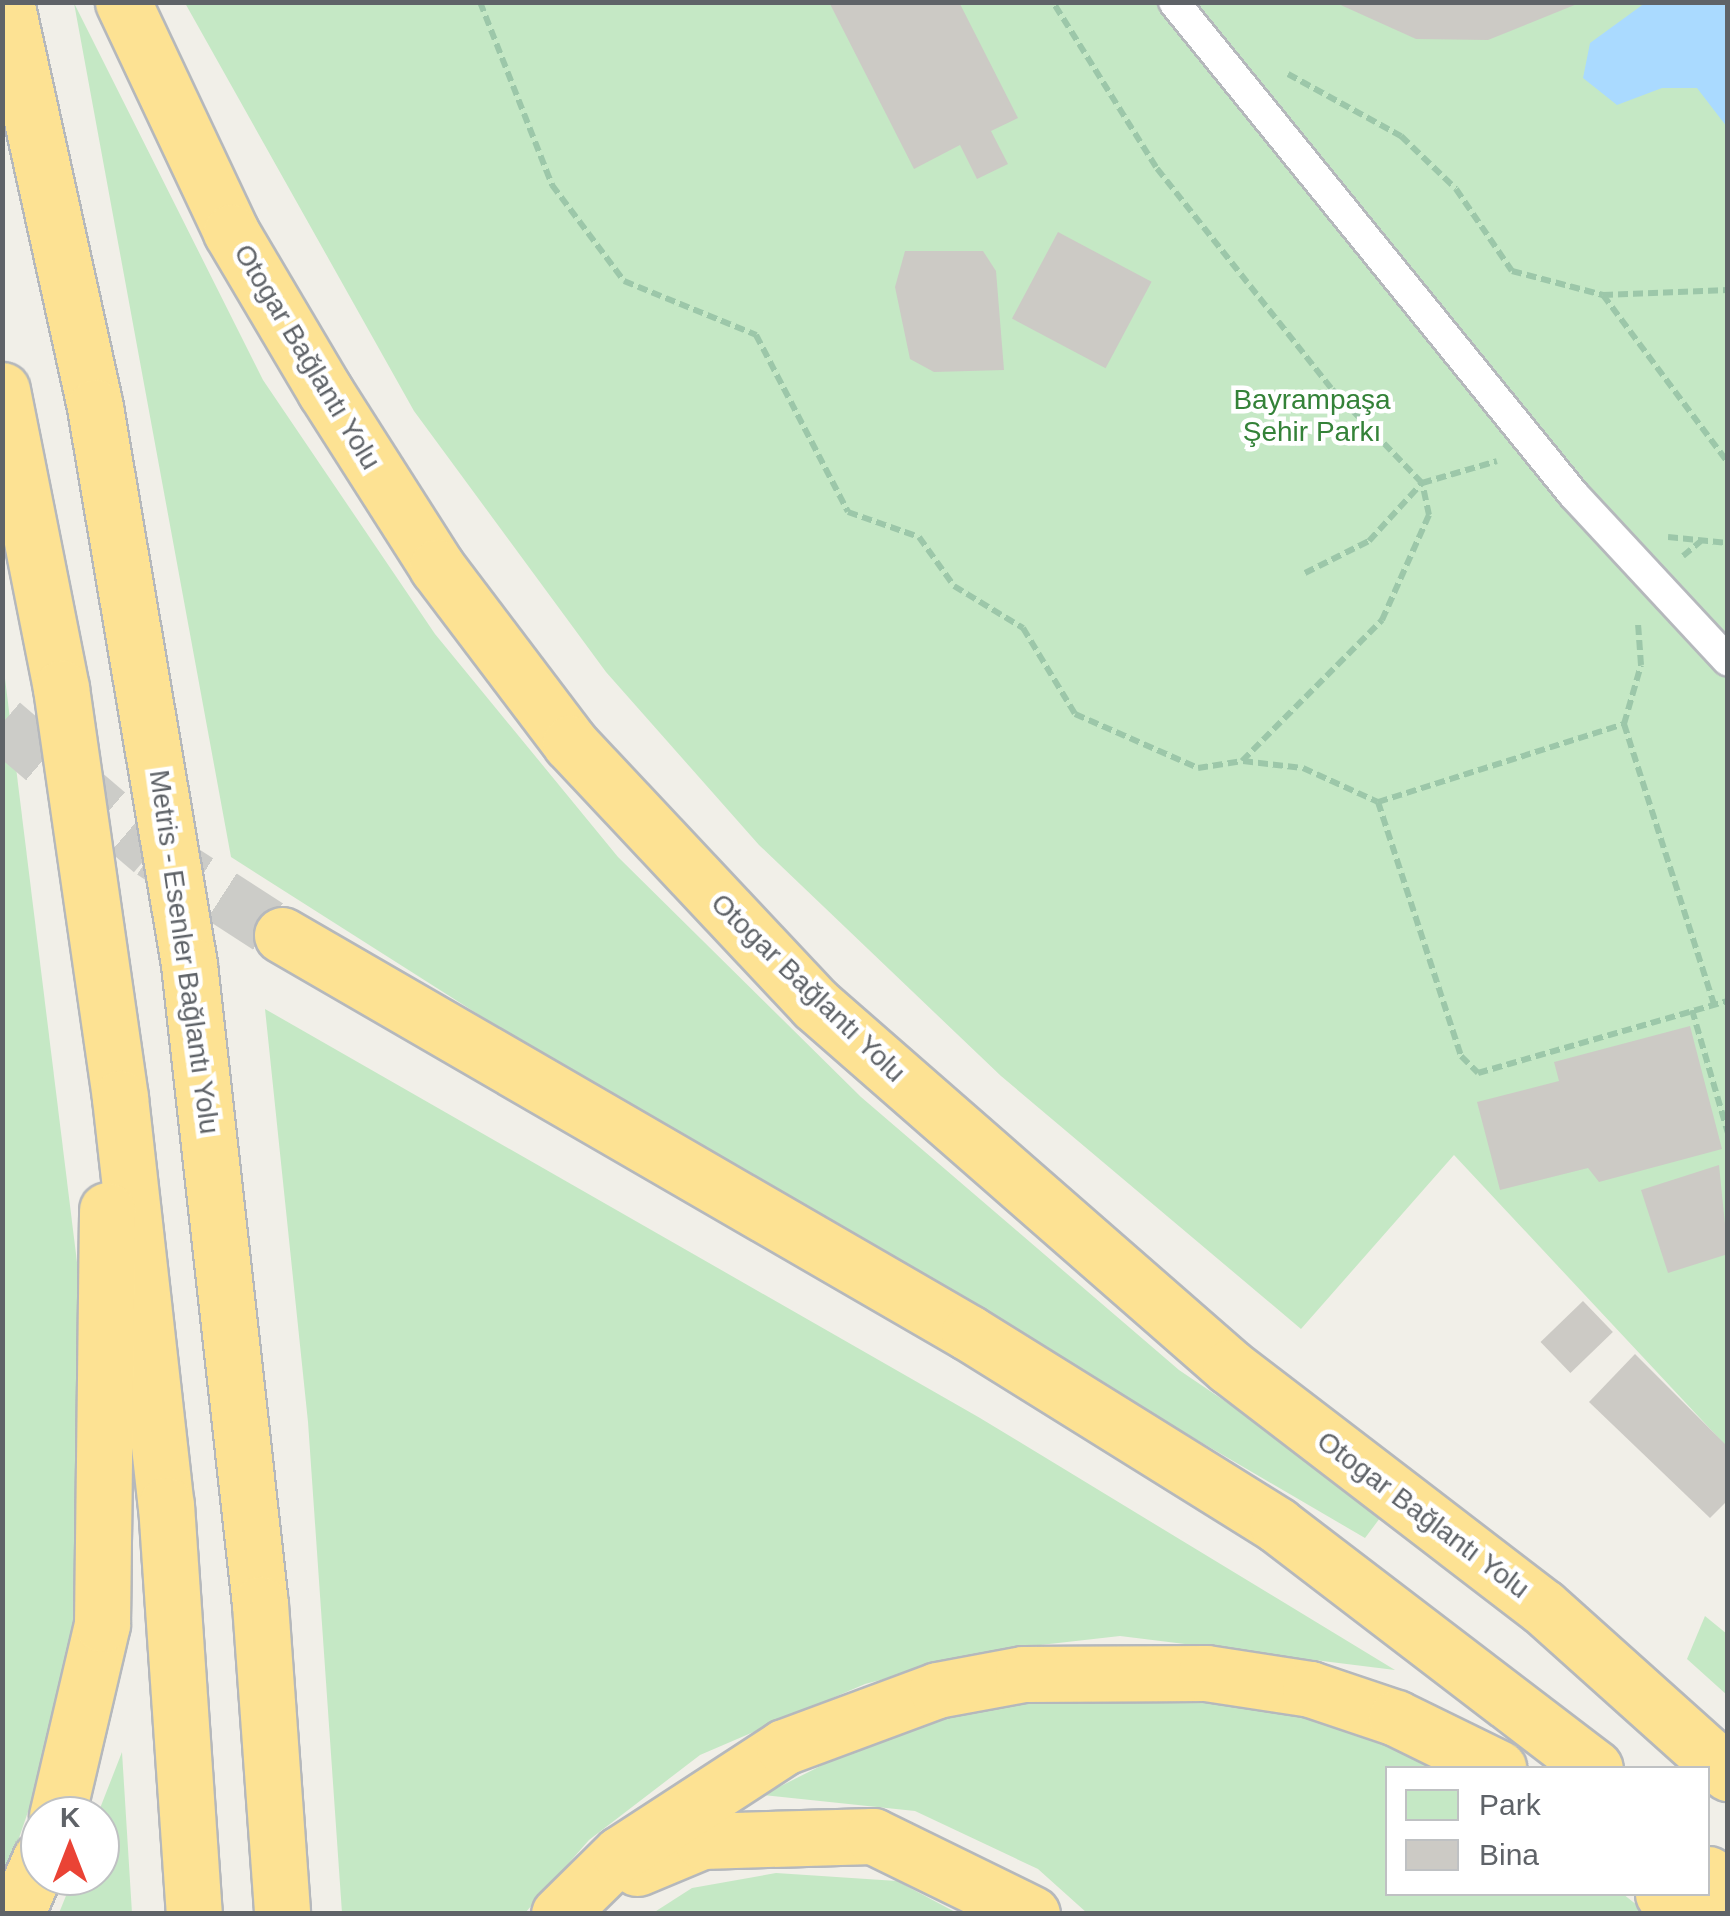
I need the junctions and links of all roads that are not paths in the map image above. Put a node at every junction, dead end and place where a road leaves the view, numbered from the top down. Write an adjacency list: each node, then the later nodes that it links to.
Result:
1 (6, 2): 17 (highway, Metris - Esenler Bağlantı Yolu)
2 (123, 2): 10 (highway, Otogar Bağlantı Yolu)
3 (1174, 2): 5 (lane)
4 (2, 390): 7 (highway)
5 (1728, 661)
6 (282, 935): 9 (highway)
7 (120, 1098): 11 (highway); 16 (highway)
8 (1494, 1766): 15 (highway)
9 (1591, 1766)
10 (1728, 1773)
11 (62, 1796)
12 (1710, 1876): 13 (highway)
13 (1728, 1895)
14 (1665, 1896): 19 (highway)
15 (563, 1908): 18 (highway)
16 (194, 1914)
17 (282, 1914)
18 (1032, 1914)
19 (1684, 1914)

